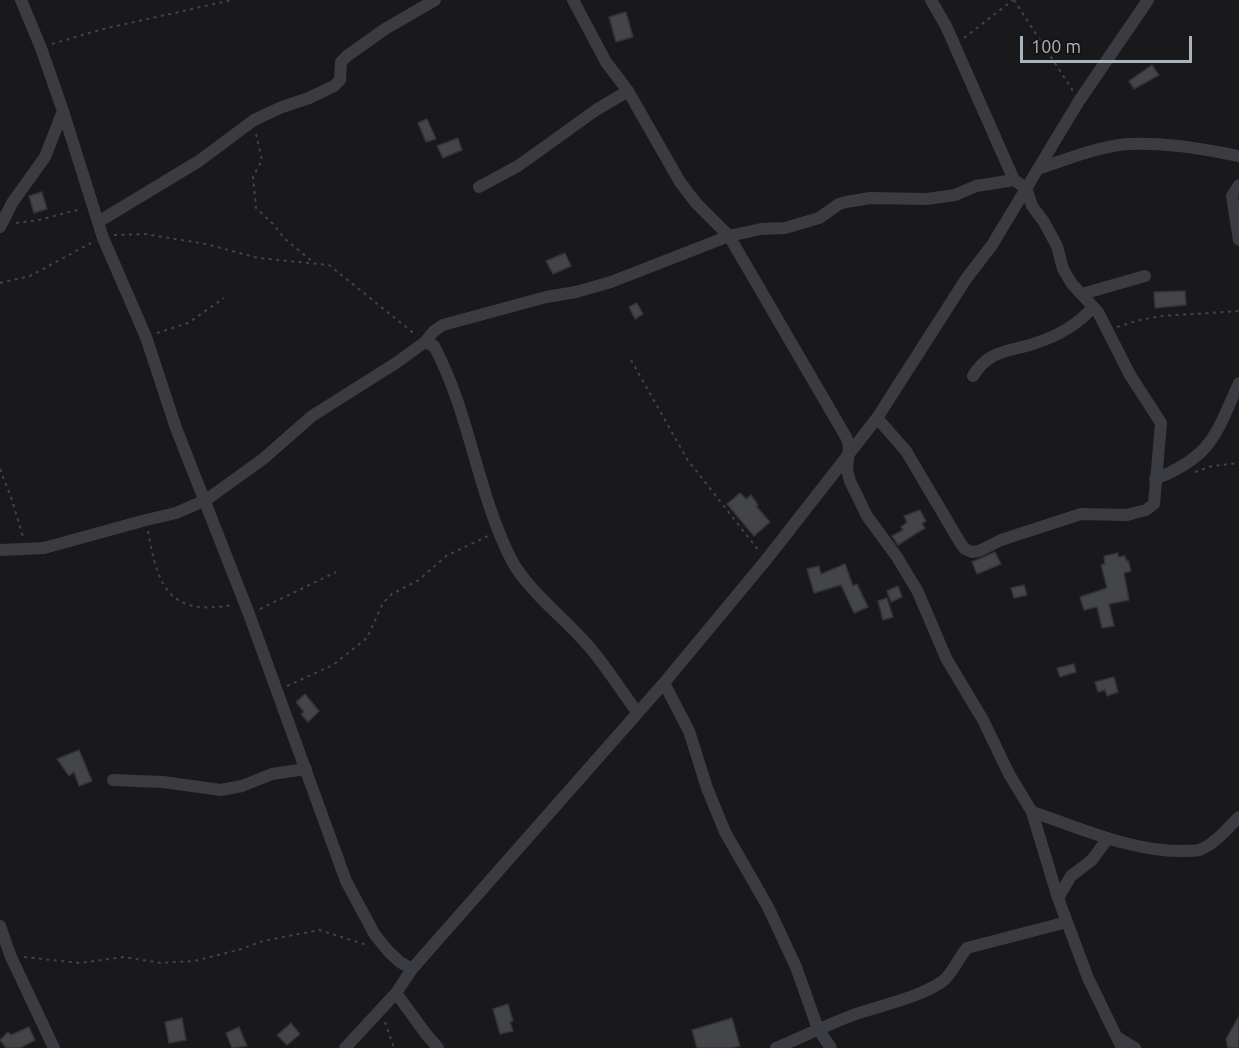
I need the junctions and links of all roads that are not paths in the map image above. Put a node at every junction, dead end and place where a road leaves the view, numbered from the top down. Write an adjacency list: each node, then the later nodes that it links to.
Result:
1 (21, 0): 7 (street)
2 (435, 0): 14 (street)
3 (573, 0): 6 (street)
4 (931, 0): 10 (street)
5 (1148, 0): 9 (street)
6 (628, 91): 12 (street); 16 (street)
7 (63, 111): 14 (street); 15 (street)
8 (1239, 156): 9 (street)
9 (1040, 168): 13 (street)
10 (1014, 180): 13 (street); 16 (street)
11 (1239, 185): 17 (street)
12 (479, 188)
13 (1026, 188): 19 (street); 24 (street)
14 (99, 222): 27 (street)
15 (0, 224)
16 (729, 236): 21 (street); 25 (street)
17 (1239, 240)
18 (1145, 276): 19 (street)
19 (1082, 294): 20 (street)
20 (1093, 307): 22 (street); 26 (street)
21 (425, 342): 27 (street); 30 (street)
22 (972, 376)
23 (1239, 383): 26 (street)
24 (877, 418): 25 (street); 26 (street)
25 (848, 456): 29 (street); 33 (street)
26 (1155, 479)
27 (206, 500): 28 (street); 31 (street)
28 (0, 550)
29 (664, 683): 30 (street); 41 (street)
30 (637, 712): 39 (street)
31 (306, 769): 32 (street); 39 (street)
32 (113, 780)
33 (1032, 812): 35 (street); 36 (street)
34 (1239, 817): 35 (street)
35 (1108, 838): 36 (street)
36 (1058, 898): 37 (street)
37 (1067, 922): 41 (street); 42 (street)
38 (0, 926): 43 (street)
39 (412, 969): 40 (street)
40 (396, 993): 44 (street); 45 (street)
41 (818, 1029): 46 (street); 47 (street)
42 (1116, 1036): 48 (street); 49 (street)
43 (54, 1048)
44 (345, 1048)
45 (438, 1048)
46 (776, 1048)
47 (831, 1048)
48 (1122, 1048)
49 (1135, 1048)

